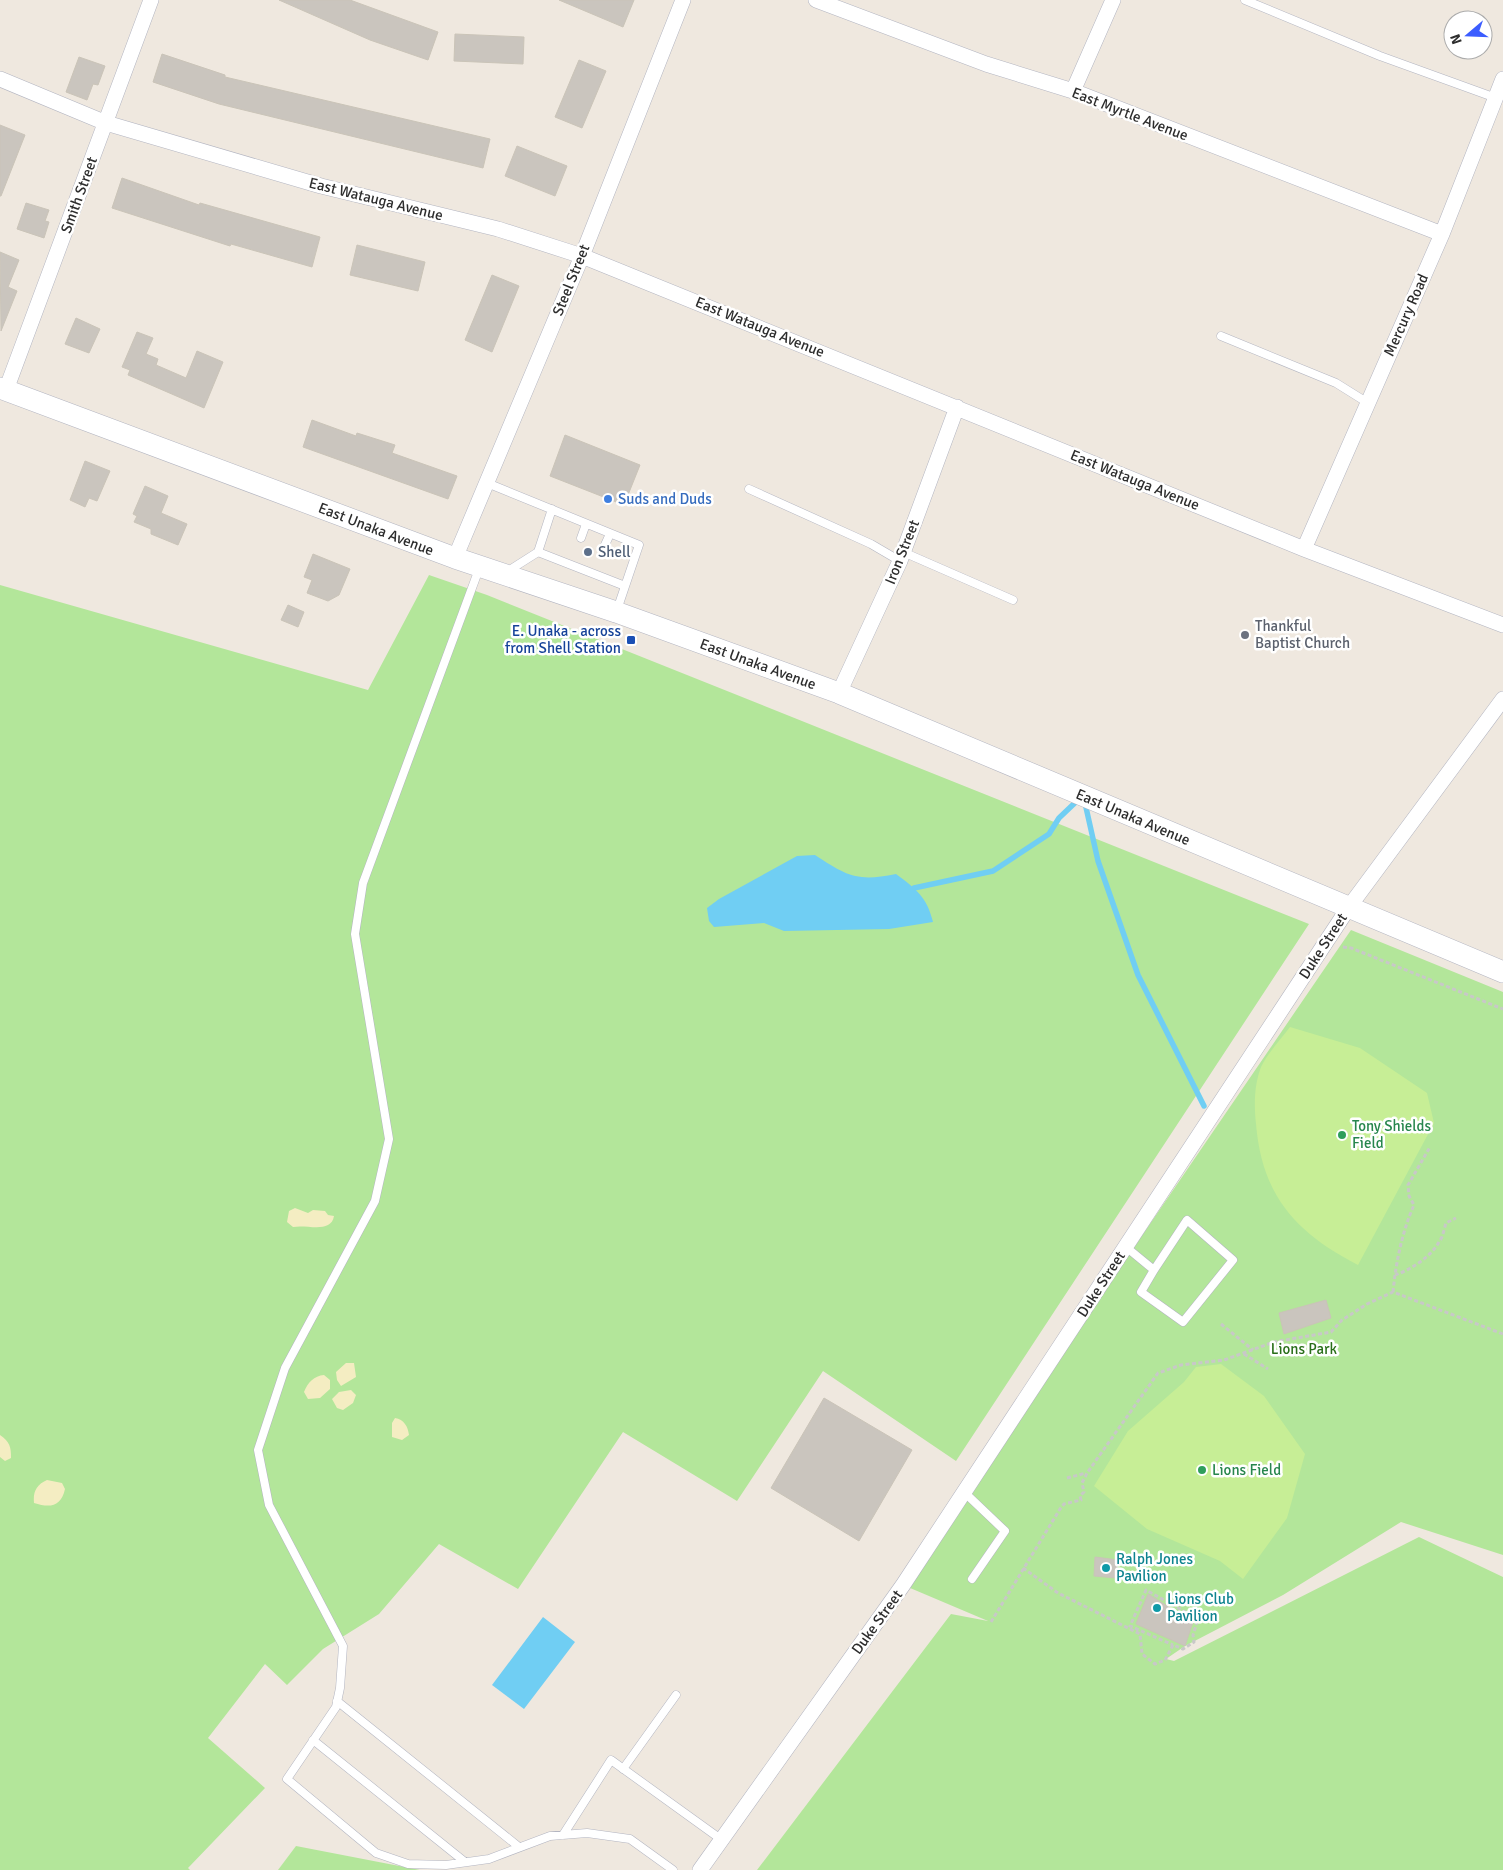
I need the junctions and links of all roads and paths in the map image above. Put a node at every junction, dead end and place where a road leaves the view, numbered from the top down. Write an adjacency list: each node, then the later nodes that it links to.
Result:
1 (151, 0): 10 (street, Smith Street)
2 (683, 0): 12 (street, Steel Street)
3 (816, 0): 8 (street, East Myrtle Avenue)
4 (1112, 0): 8 (street)
5 (1245, 0): 9 (lane)
6 (0, 79): 10 (street, East Watauga Avenue)
7 (1503, 79): 9 (street, Mercury Road)
8 (1073, 91): 11 (street, East Myrtle Avenue)
9 (1496, 98): 11 (street, Mercury Road)
10 (106, 123): 12 (street, East Watauga Avenue); 14 (street, Smith Street)
11 (1442, 234): 15 (street, Mercury Road)
12 (582, 256): 16 (street, East Watauga Avenue); 17 (street, Steel Street)
13 (1221, 336): 15 (lane)
14 (3, 389): 28 (main road, East Unaka Avenue)
15 (1368, 403): 24 (street, Mercury Road)
16 (957, 407): 24 (street, East Watauga Avenue); 26 (street, Iron Street)
17 (487, 483): 19 (lane); 28 (street, Steel Street)
18 (749, 489): 26 (lane)
19 (552, 509): 20 (lane); 25 (lane)
20 (586, 524): 21 (lane); 22 (lane)
21 (610, 534): 23 (lane); 34 (lane)
22 (580, 538)
23 (604, 547)
24 (1304, 549): 37 (street, East Watauga Avenue)
25 (538, 552): 29 (lane); 32 (lane)
26 (902, 556): 35 (lane); 38 (street, Iron Street)
27 (572, 557): 29 (lane)
28 (455, 558): 31 (main road, East Unaka Avenue)
29 (569, 565): 33 (lane)
30 (596, 566): 33 (lane)
31 (480, 567): 32 (main road, East Unaka Avenue); 63 (lane)
32 (503, 575): 36 (main road, East Unaka Avenue)
33 (593, 575): 34 (lane)
34 (625, 586): 36 (lane)
35 (1013, 600)
36 (616, 612): 38 (main road, East Unaka Avenue)
37 (1503, 625)
38 (839, 694): 40 (main road, East Unaka Avenue)
39 (1503, 699): 40 (street, Duke Street)
40 (1349, 907): 42 (main road, East Unaka Avenue); 46 (street, Duke Street)
41 (1340, 946): 43 (path)
42 (1503, 972)
43 (1503, 1009)
44 (1430, 1147): 48 (path)
45 (1456, 1218): 48 (path)
46 (1126, 1246): 47 (lane); 57 (street, Duke Street)
47 (1154, 1270): 47 (lane)
48 (1395, 1275): 49 (path)
49 (1393, 1292): 51 (path); 52 (path)
50 (1220, 1324): 52 (path)
51 (1503, 1334)
52 (1254, 1350): 53 (path)
53 (1243, 1354): 54 (path); 55 (path)
54 (1268, 1369)
55 (1086, 1473): 56 (path); 58 (path)
56 (1067, 1478)
57 (964, 1492): 59 (lane); 67 (street, Duke Street)
58 (1023, 1568): 60 (path); 61 (path)
59 (972, 1579)
60 (991, 1622)
61 (1173, 1645): 61 (path)
62 (676, 1696): 65 (lane)
63 (337, 1701): 64 (lane); 68 (lane)
64 (313, 1740): 69 (lane); 69 (lane)
65 (623, 1769): 66 (lane); 67 (lane)
66 (563, 1835): 68 (lane); 70 (lane)
67 (722, 1840): 71 (street, Duke Street)
68 (519, 1847): 69 (lane)
69 (465, 1862)
70 (673, 1870)
71 (700, 1870)

